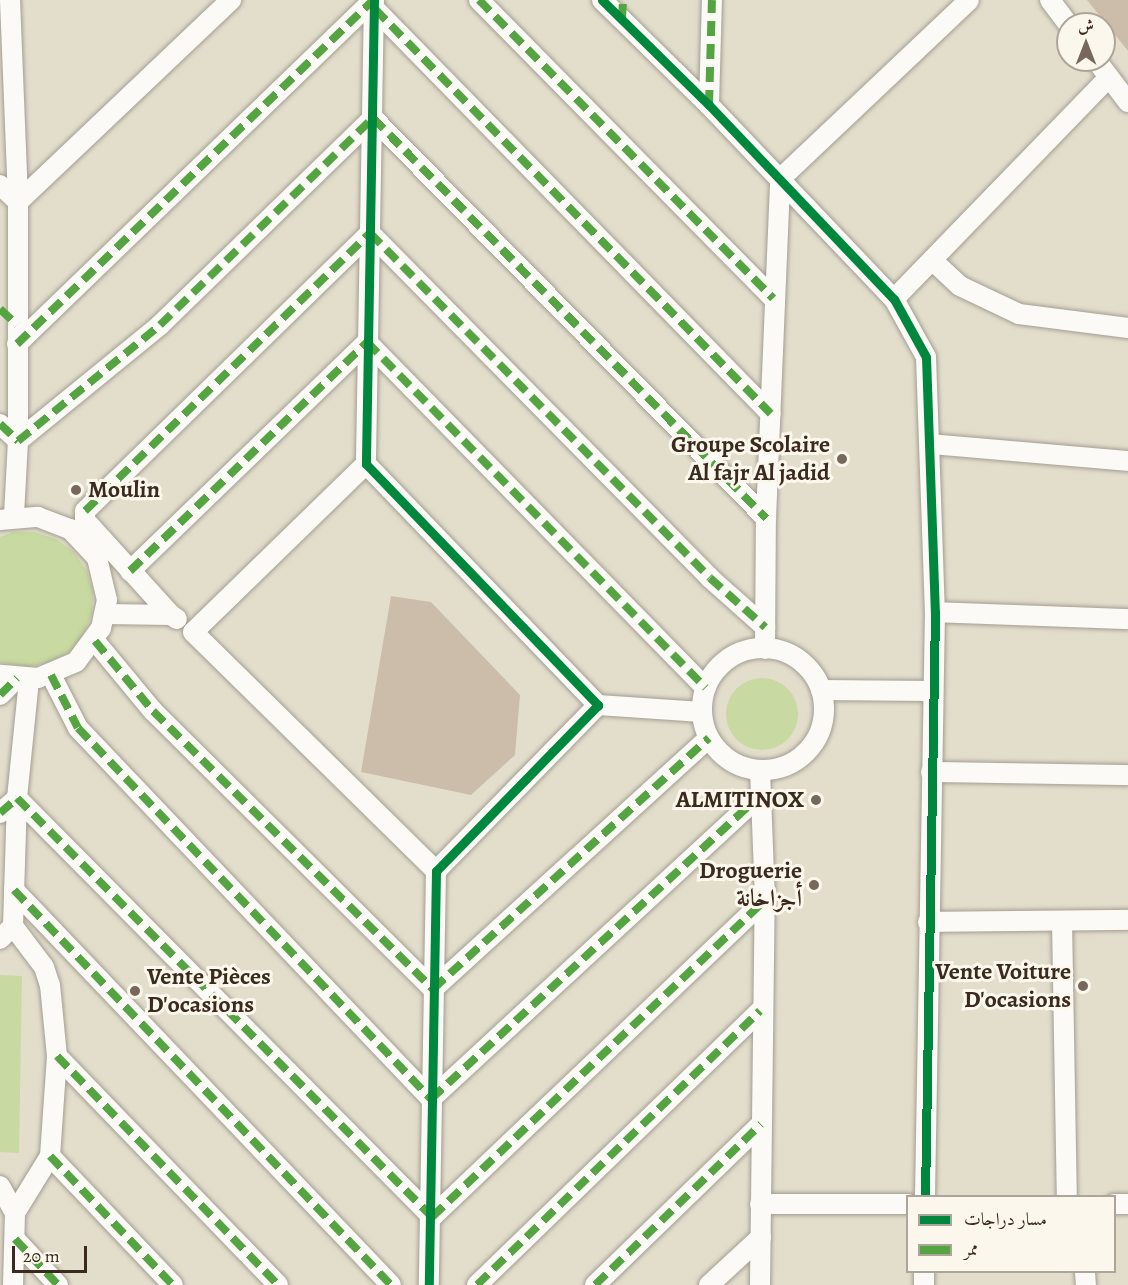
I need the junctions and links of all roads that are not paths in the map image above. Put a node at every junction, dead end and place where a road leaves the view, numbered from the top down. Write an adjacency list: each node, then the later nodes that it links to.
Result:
1 (10, 0): 16 (street)
2 (231, 0): 16 (street)
3 (479, 0): 19 (street)
4 (602, 0): 8 (street)
5 (712, 0): 12 (street)
6 (968, 0): 14 (street)
7 (374, 3): 13 (street); 23 (street); 25 (street)
8 (623, 10): 12 (street)
9 (1105, 72): 10 (street)
10 (1109, 77): 11 (street); 18 (street)
11 (1127, 99)
12 (709, 105): 14 (street)
13 (373, 118): 17 (street); 27 (street); 32 (street)
14 (780, 179): 19 (street); 20 (street)
15 (0, 185): 16 (street)
16 (18, 202): 23 (street)
17 (370, 233): 24 (street); 33 (street); 38 (street)
18 (932, 260): 20 (street); 22 (street)
19 (773, 298): 25 (street)
20 (894, 299): 28 (street)
21 (0, 309): 23 (street)
22 (1128, 328)
23 (17, 334): 27 (street)
24 (367, 342): 30 (street); 33 (street); 44 (street)
25 (771, 414): 32 (street)
26 (0, 424): 27 (street)
27 (18, 441): 31 (street)
28 (930, 444): 29 (street); 34 (street)
29 (1128, 461)
30 (366, 464): 39 (street); 48 (street)
31 (7, 518): 35 (street)
32 (766, 519): 38 (street)
33 (130, 571): 36 (street)
34 (935, 612): 37 (street); 46 (street)
35 (105, 614): 36 (street); 40 (street)
36 (171, 615): 39 (street)
37 (1128, 619)
38 (765, 627): 41 (street)
39 (193, 632): 57 (street)
40 (95, 641): 42 (street); 64 (street)
41 (765, 649): 44 (street); 45 (street)
42 (51, 675): 43 (street); 67 (street)
43 (15, 677): 47 (street); 55 (street)
44 (706, 688): 49 (street)
45 (821, 690): 46 (street); 51 (street)
46 (932, 691): 52 (street)
47 (0, 695)
48 (598, 705): 49 (street); 57 (street)
49 (702, 712): 50 (street)
50 (709, 738): 51 (street); 64 (street)
51 (760, 770): 54 (street)
52 (931, 772): 53 (street); 62 (street)
53 (1128, 775)
54 (761, 795): 59 (street); 67 (street)
55 (17, 798): 56 (street); 58 (street); 76 (street)
56 (0, 813)
57 (436, 871): 64 (street)
58 (14, 890): 63 (street); 83 (street)
59 (765, 900): 65 (street); 76 (street)
60 (1128, 920): 61 (street)
61 (1062, 921): 62 (street); 72 (street)
62 (928, 922): 71 (street)
63 (6, 932): 66 (street)
64 (433, 989): 67 (street)
65 (760, 1011): 68 (street); 85 (street)
66 (57, 1056): 69 (street); 82 (street)
67 (431, 1099): 76 (street)
68 (761, 1124): 73 (street); 86 (street)
69 (50, 1156): 75 (street); 81 (street)
70 (0, 1186): 75 (street)
71 (925, 1195)
72 (1067, 1195)
73 (760, 1204): 74 (street); 77 (street)
74 (906, 1204)
75 (15, 1213): 78 (street)
76 (432, 1217): 84 (street)
77 (761, 1237): 87 (street); 88 (street)
78 (15, 1239): 79 (street); 80 (street)
79 (13, 1285)
80 (58, 1285)
81 (173, 1285)
82 (278, 1285)
83 (391, 1285)
84 (429, 1285)
85 (477, 1285)
86 (595, 1285)
87 (709, 1285)
88 (760, 1285)

